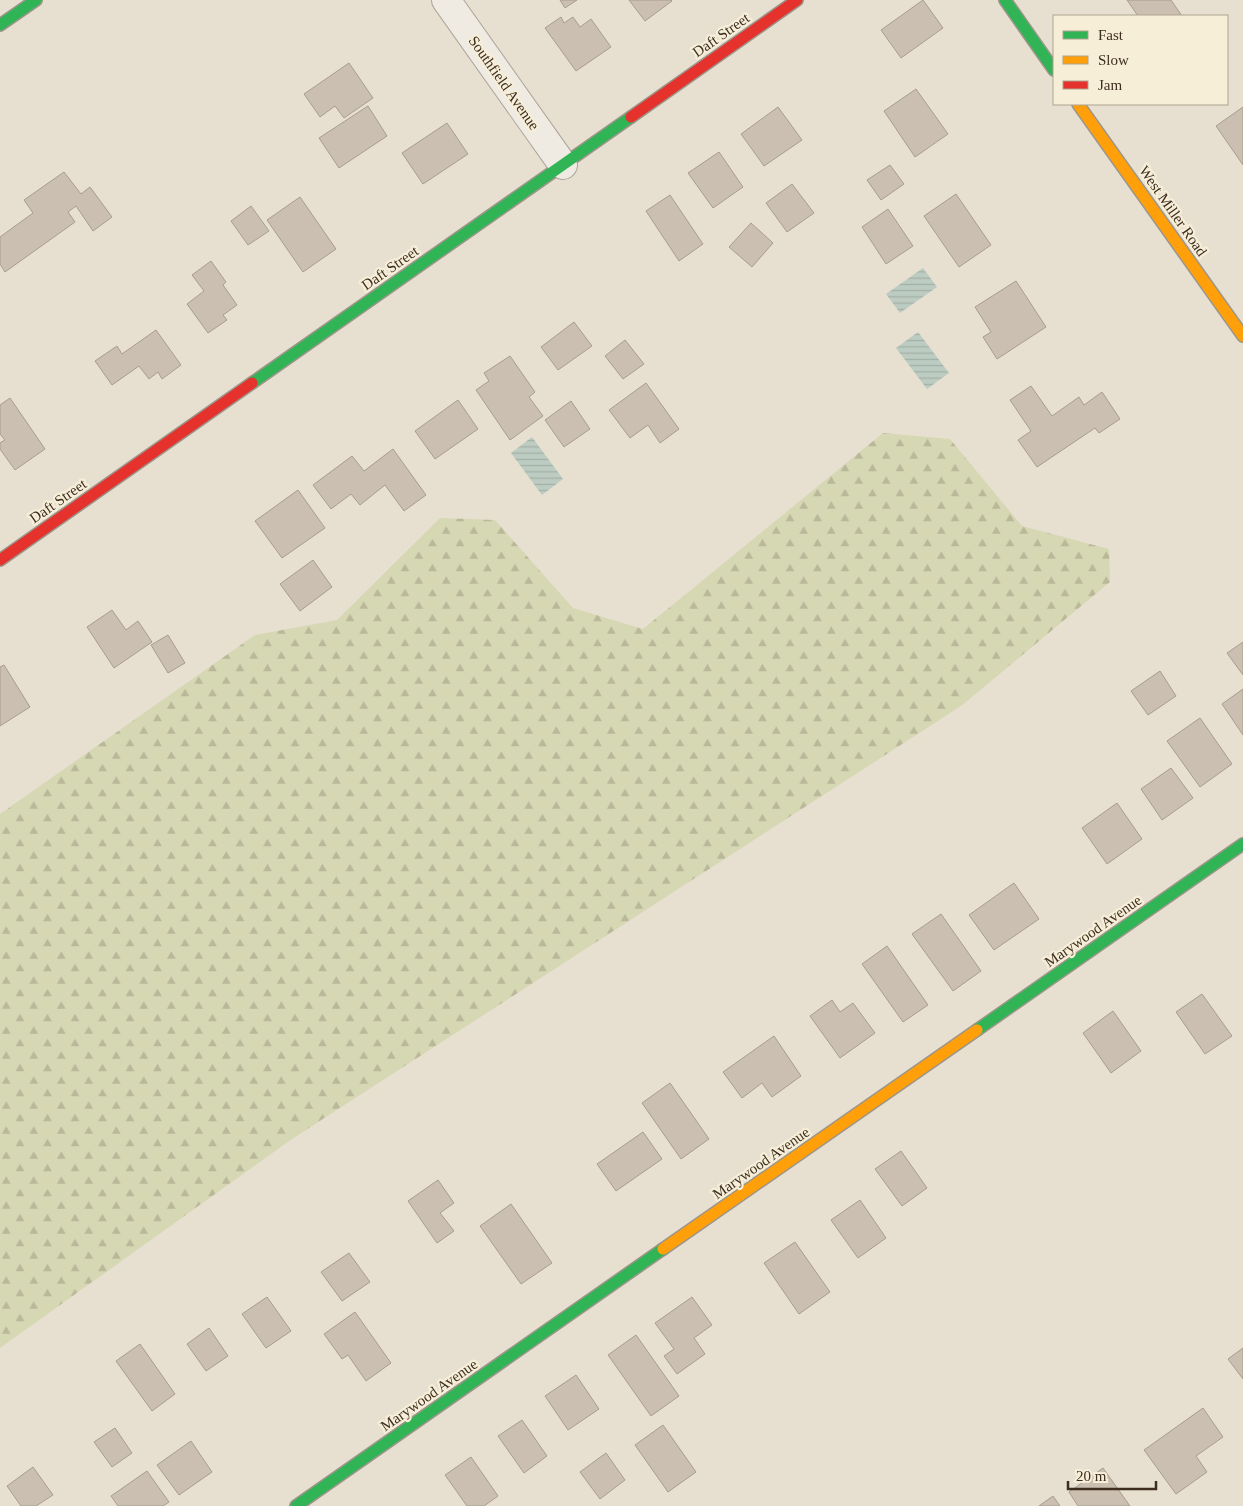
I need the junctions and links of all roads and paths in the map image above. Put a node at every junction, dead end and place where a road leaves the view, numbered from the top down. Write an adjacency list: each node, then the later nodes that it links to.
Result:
1 (36, 0): 5 (street)
2 (446, 0): 8 (street, Southfield Avenue)
3 (797, 0): 8 (street, Daft Street)
4 (1005, 0): 6 (street)
5 (0, 25)
6 (1053, 69)
7 (1079, 105): 9 (street, West Miller Road)
8 (563, 165): 10 (street, Daft Street)
9 (1243, 336)
10 (0, 560)
11 (1243, 844): 12 (street, Marywood Avenue)
12 (296, 1506)

